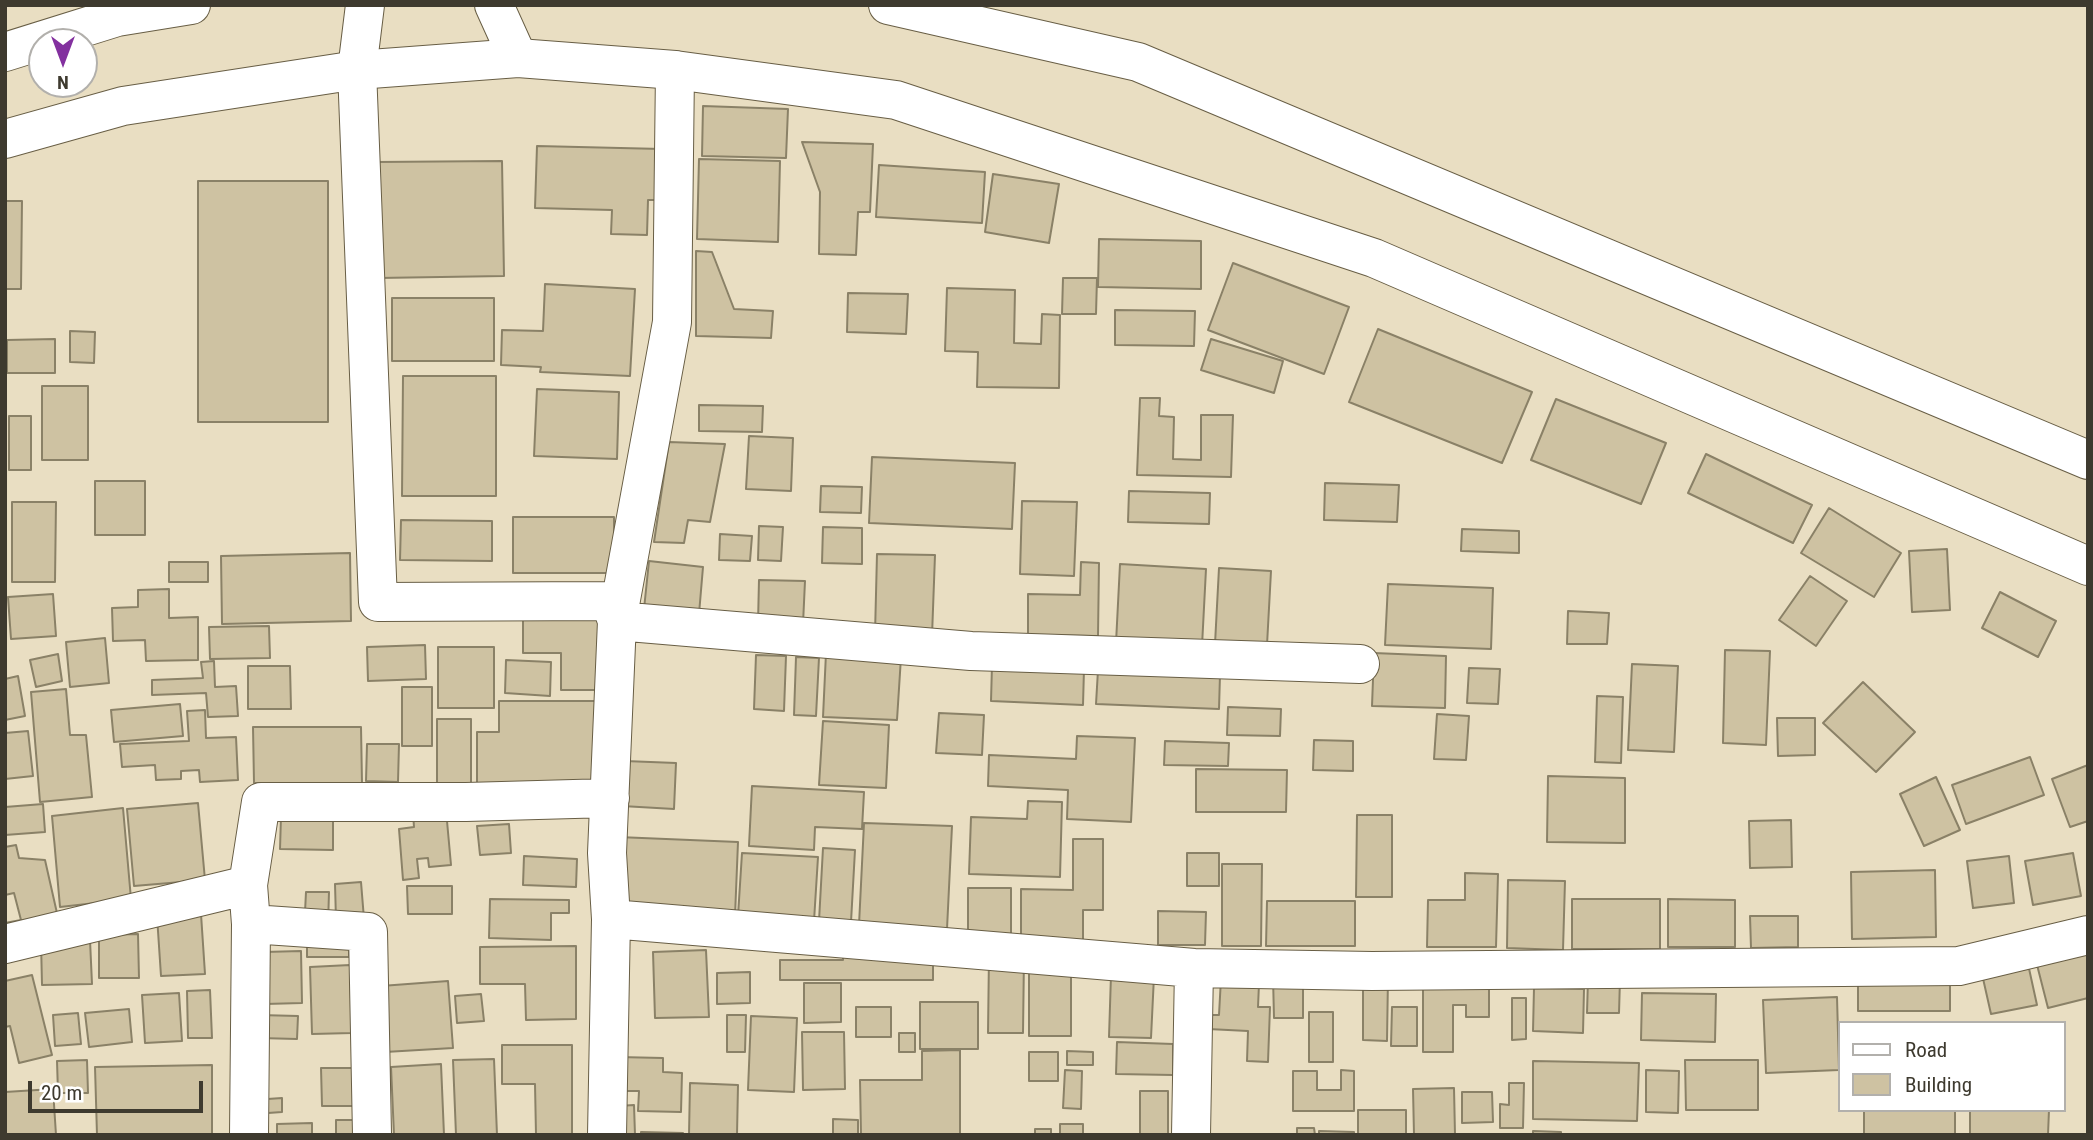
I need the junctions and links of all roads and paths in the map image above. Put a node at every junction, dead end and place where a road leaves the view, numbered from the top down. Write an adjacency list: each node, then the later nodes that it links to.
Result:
1 (191, 5): 5 (street)
2 (365, 5): 7 (street)
3 (494, 5): 6 (street)
4 (888, 5): 10 (street)
5 (5, 52)
6 (518, 58): 7 (street); 8 (street)
7 (356, 71): 9 (street); 12 (street)
8 (674, 71): 11 (street); 12 (street)
9 (5, 139)
10 (2088, 460)
11 (2088, 566)
12 (617, 621): 13 (street); 14 (street)
13 (1360, 664)
14 (610, 798): 15 (street); 16 (street)
15 (248, 885): 17 (street); 19 (street)
16 (611, 919): 20 (street); 23 (street)
17 (251, 924): 21 (street); 22 (street)
18 (2088, 934): 20 (street)
19 (5, 944)
20 (1194, 968): 24 (street)
21 (248, 1135)
22 (372, 1135)
23 (607, 1135)
24 (1191, 1135)

